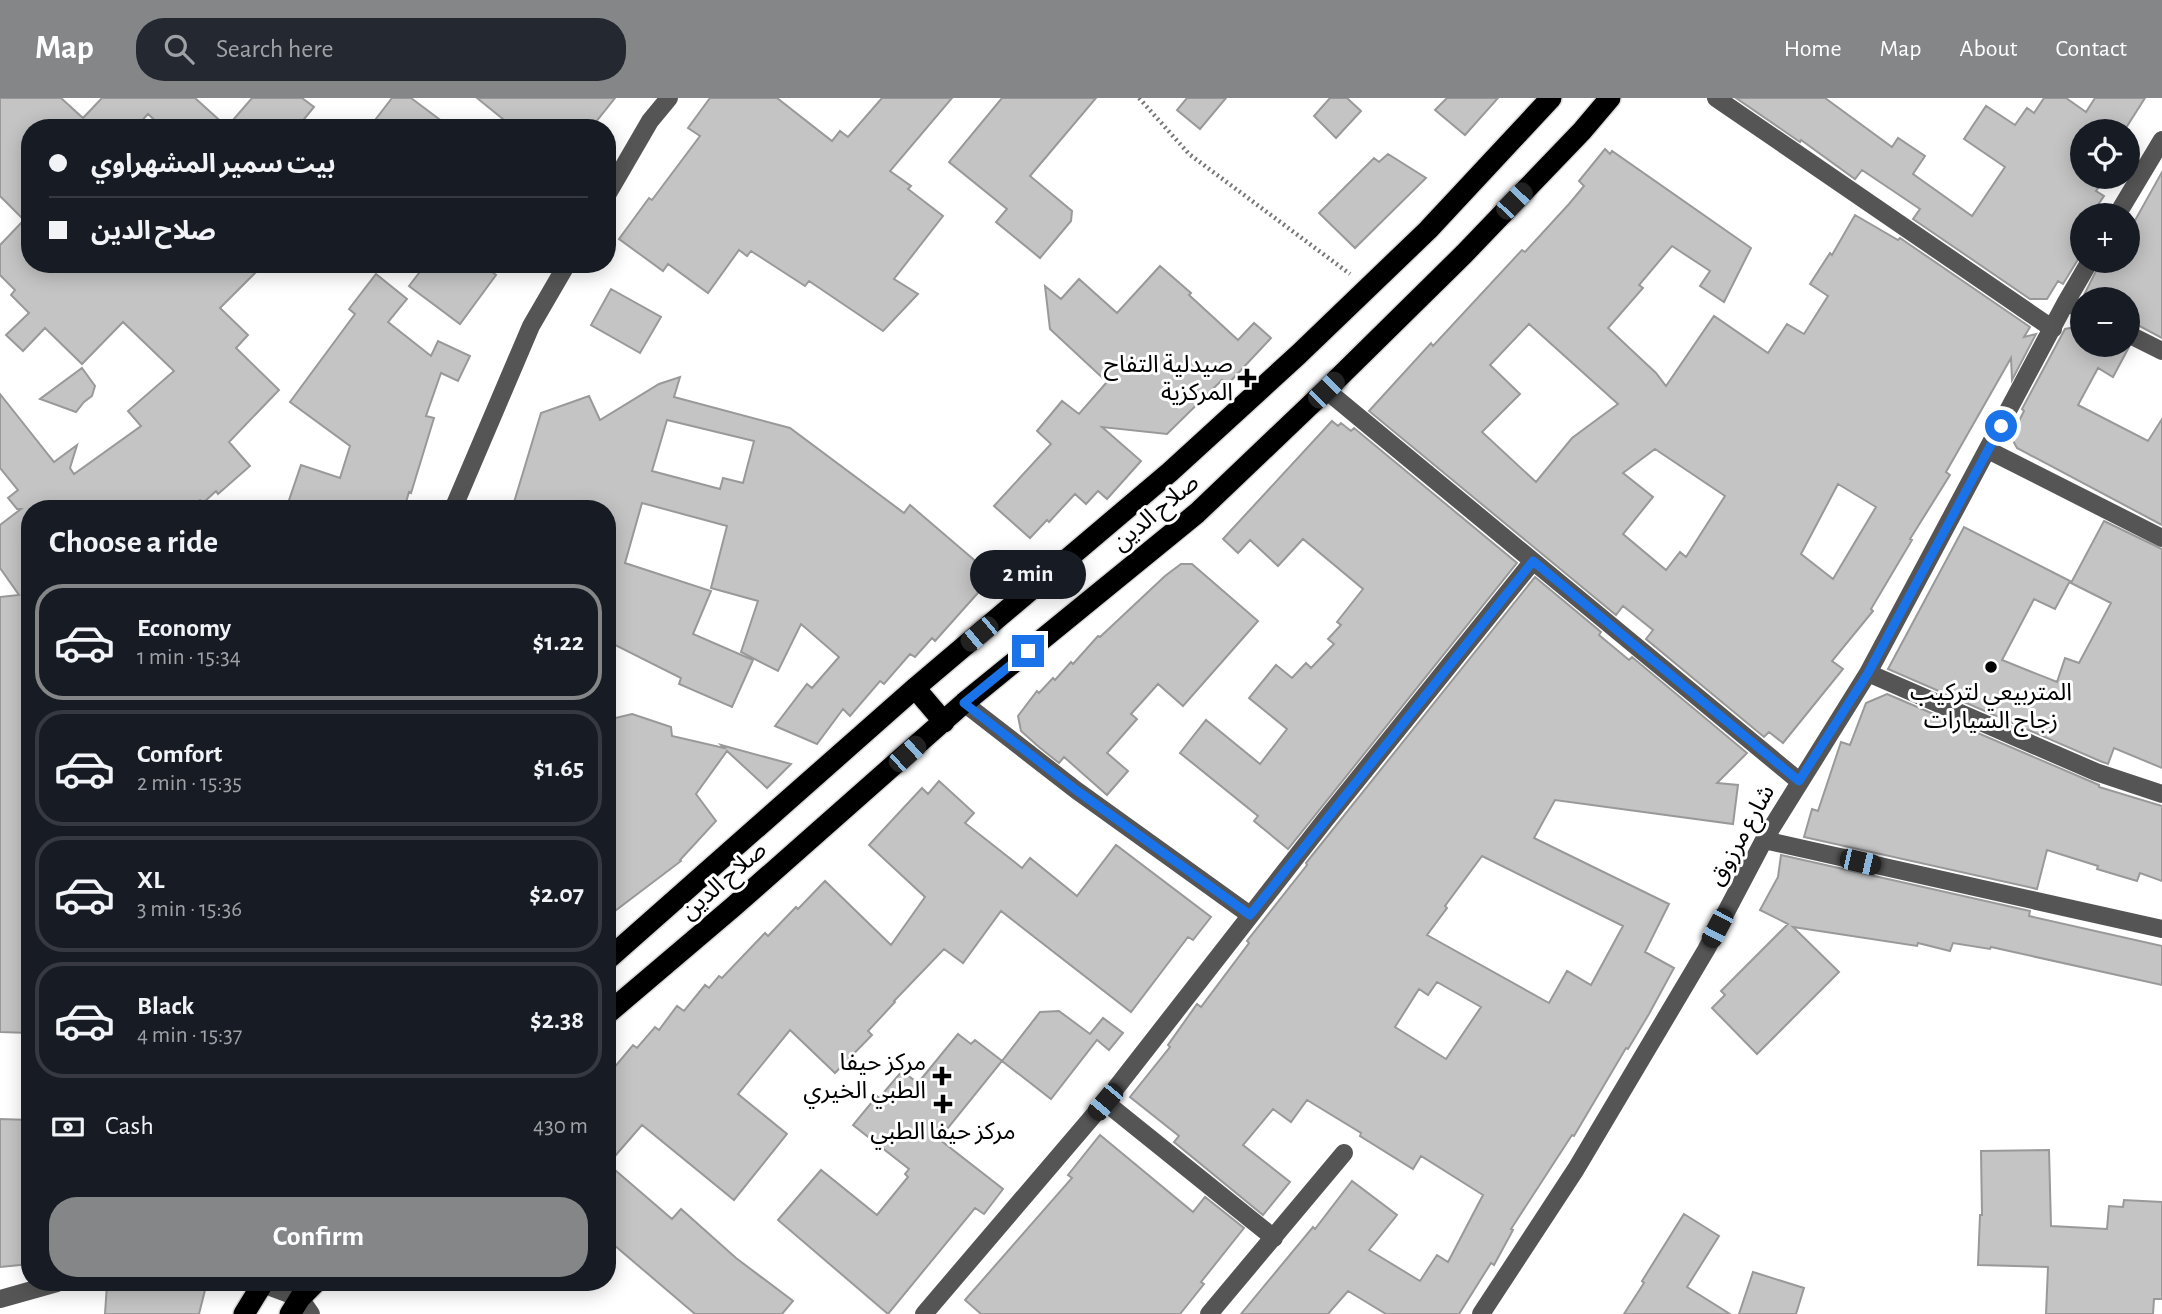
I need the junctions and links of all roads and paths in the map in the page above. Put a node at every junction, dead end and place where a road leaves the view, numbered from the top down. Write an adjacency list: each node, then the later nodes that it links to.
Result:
1 (669, 98): 7 (street)
2 (1139, 98): 11 (path)
3 (1551, 98): 11 (highway, صلاح الدين)
4 (1610, 98): 17 (highway, صلاح الدين)
5 (1716, 98): 14 (street)
6 (2162, 140): 8 (street)
7 (616, 180)
8 (2124, 203)
9 (562, 273): 19 (street)
10 (2084, 273): 12 (street, شارع مرزوق)
11 (1368, 287): 23 (highway, صلاح الدين)
12 (2066, 302): 13 (street); 14 (street, شارع مرزوق)
13 (2070, 304)
14 (2053, 329): 18 (street, شارع مرزوق)
15 (2140, 340): 16 (street)
16 (2162, 351)
17 (1326, 390): 21 (street); 24 (highway, صلاح الدين)
18 (1987, 450): 20 (street); 22 (street, شارع مرزوق)
19 (457, 500)
20 (2162, 538)
21 (1533, 561): 26 (street); 29 (street)
22 (1868, 673): 26 (street, شارع مرزوق); 27 (street)
23 (915, 688): 25 (highway); 31 (highway, صلاح الدين)
24 (964, 703): 25 (highway, صلاح الدين); 29 (street)
25 (944, 722): 32 (highway, صلاح الدين)
26 (1799, 781): 28 (street, شارع مرزوق)
27 (2162, 794)
28 (1764, 840): 30 (street); 44 (street, شارع مرزوق)
29 (1250, 915): 33 (street)
30 (2162, 929)
31 (616, 952)
32 (616, 1006)
33 (1105, 1102): 35 (street); 42 (street)
34 (1344, 1153): 35 (street)
35 (1273, 1238): 43 (street)
36 (28, 1291): 39 (street)
37 (257, 1291): 41 (highway)
38 (280, 1291): 40 (street)
39 (0, 1299)
40 (304, 1302)
41 (244, 1314)
42 (924, 1314)
43 (1209, 1314)
44 (1481, 1314)

